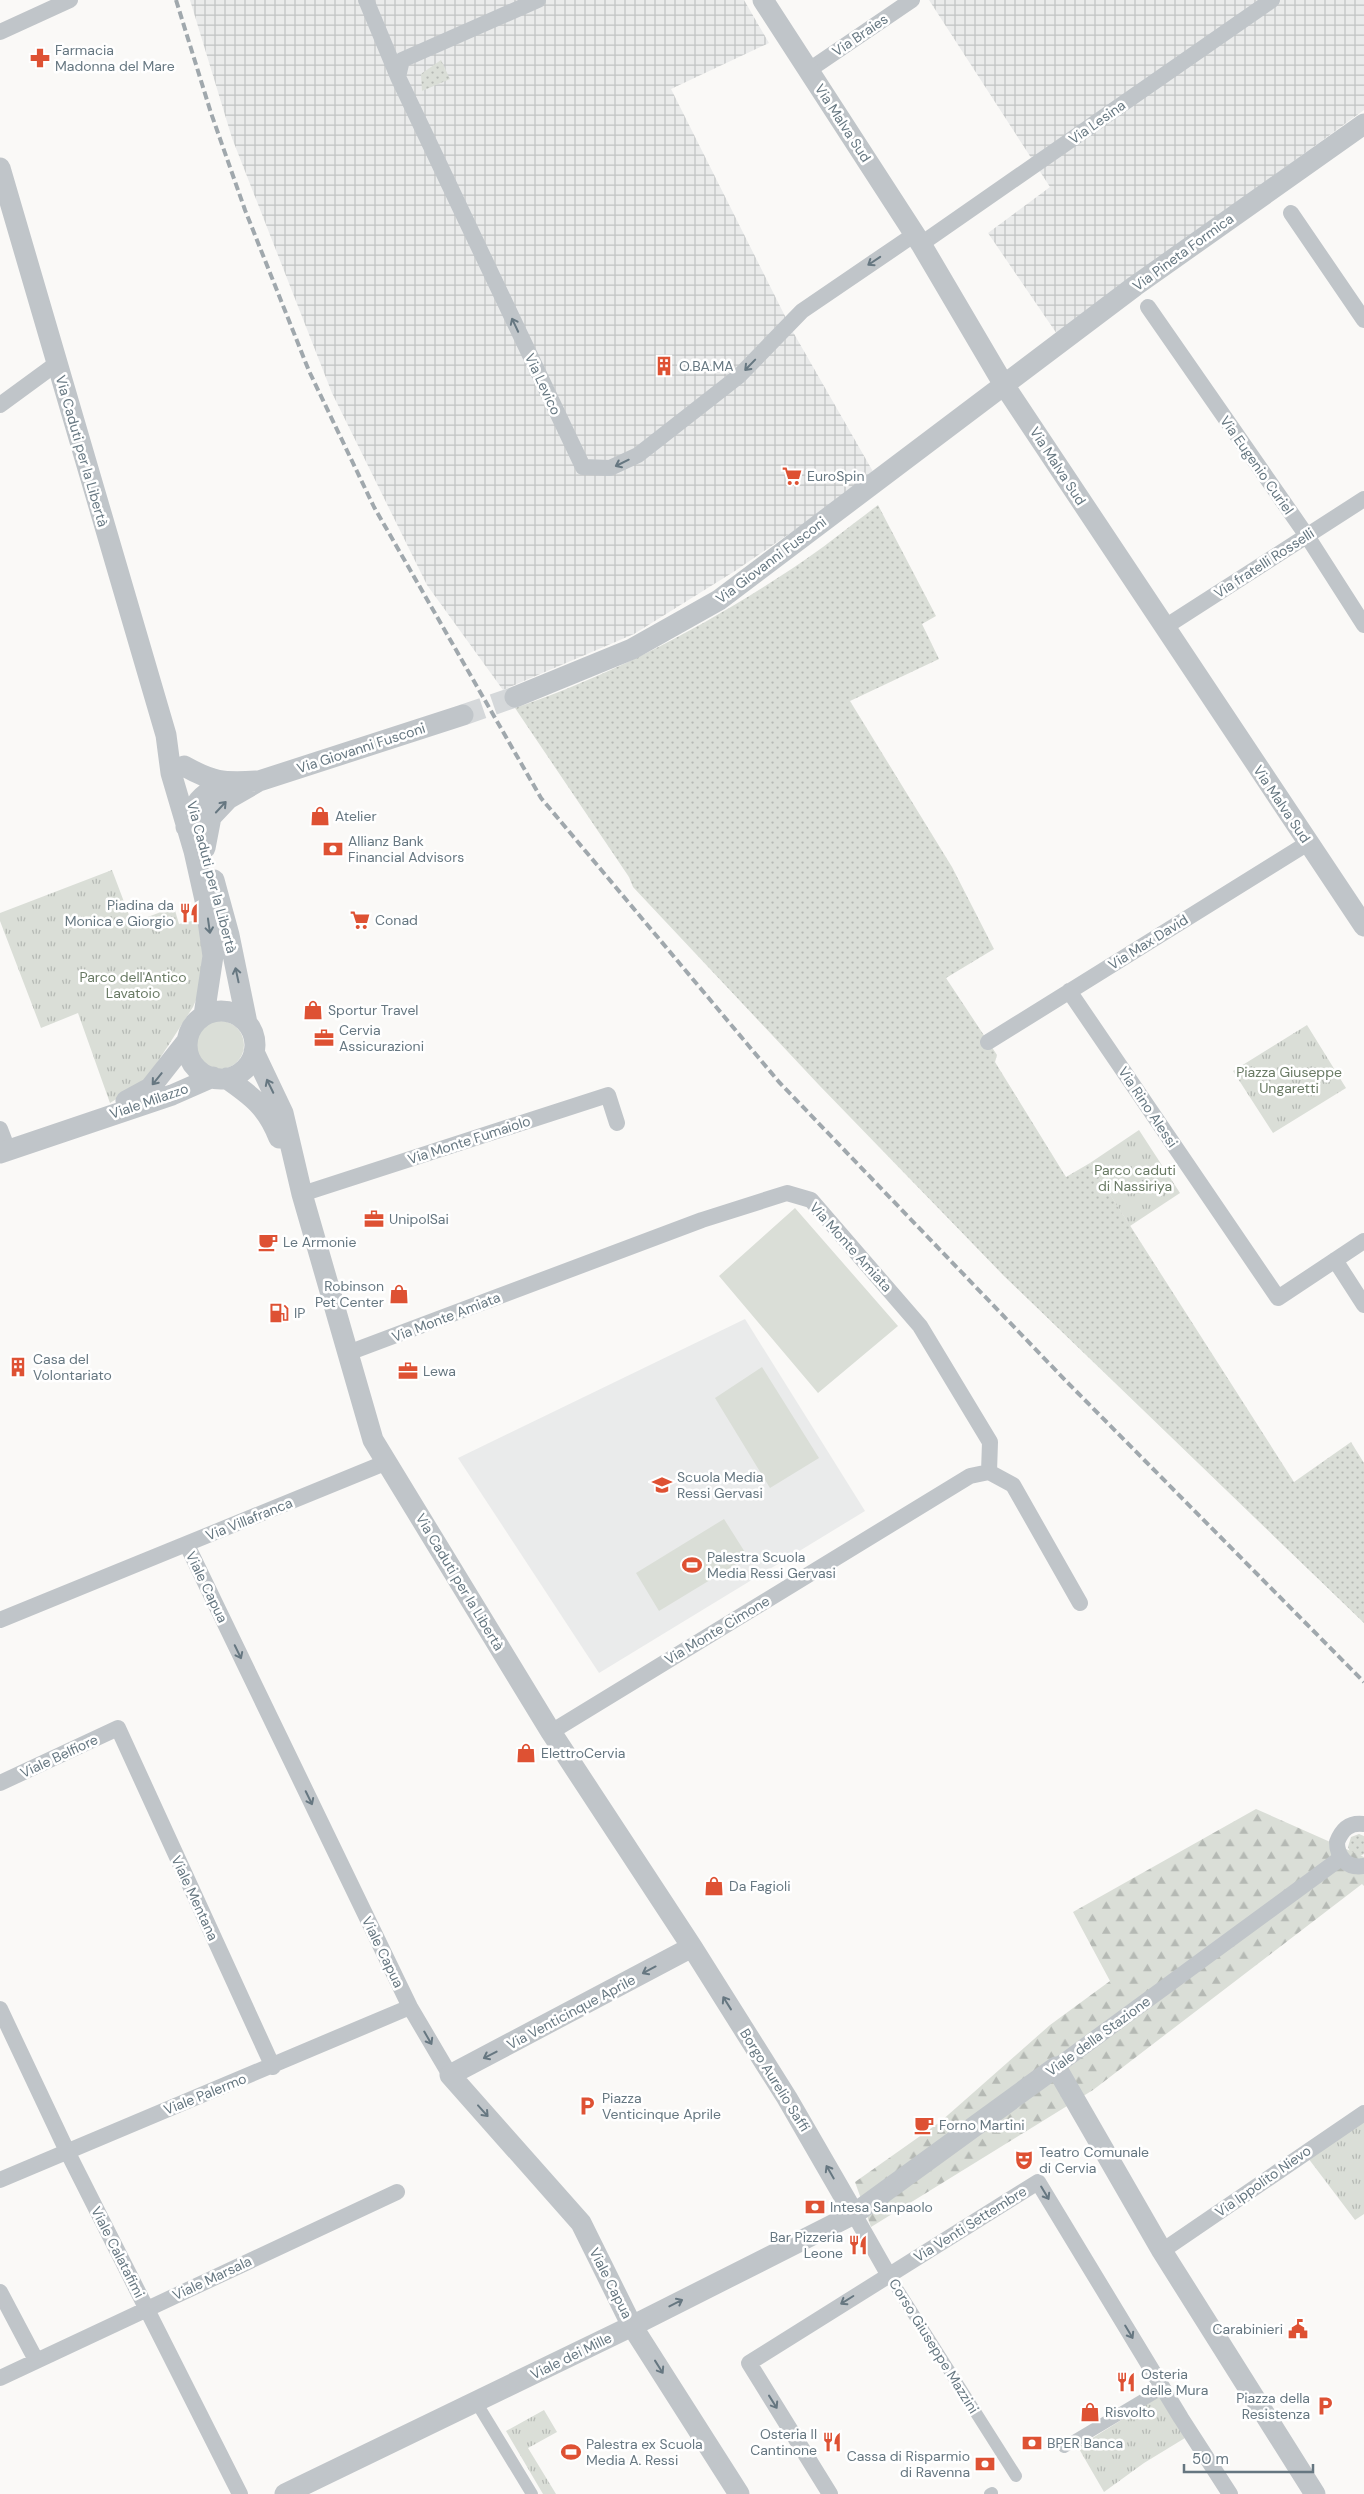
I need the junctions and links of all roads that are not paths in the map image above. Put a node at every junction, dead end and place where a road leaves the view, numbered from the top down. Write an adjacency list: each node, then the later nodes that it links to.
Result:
1 (70, 0): 7 (street)
2 (366, 0): 9 (street)
3 (538, 0): 9 (street)
4 (763, 0): 8 (street, Via Malva Sud)
5 (912, 0): 8 (street, Via Braies)
6 (1272, 0): 13 (street, Via Lesina)
7 (0, 32)
8 (809, 70): 13 (street, Via Malva Sud)
9 (398, 77): 13 (street, Via Levico, one-way to 9)
10 (1364, 124): 17 (street, Via Pineta Formica)
11 (0, 168): 16 (street, Via Caduti per la Libertà)
12 (1292, 213): 15 (street)
13 (918, 239): 17 (street, Via Malva Sud)
14 (1148, 307): 20 (street, Via Eugenio Curiel)
15 (1364, 320)
16 (56, 364): 18 (street); 25 (street, Via Caduti per la Libertà)
17 (1004, 385): 22 (street, Via Malva Sud); 23 (street, Via Giovanni Fusconi)
18 (0, 405)
19 (1364, 499): 20 (street, Via fratelli Rosselli)
20 (1307, 536): 21 (street, Via Eugenio Curiel); 22 (street, Via fratelli Rosselli)
21 (1364, 625)
22 (1165, 627): 31 (street, Via Malva Sud)
23 (516, 697)
24 (463, 715): 27 (street, Via Giovanni Fusconi)
25 (166, 735): 26 (street, Via Caduti per la Libertà); 30 (street, Via Caduti per la Libertà)
26 (184, 766): 28 (street, Via Giovanni Fusconi); 29 (street, Via Caduti per la Libertà)
27 (259, 781): 28 (street, Via Giovanni Fusconi); 32 (street, Via Giovanni Fusconi, one-way to 27)
28 (223, 783): 29 (street)
29 (193, 806): 30 (street); 32 (street, Via Caduti per la Libertà)
30 (186, 827): 35 (street, Via Caduti per la Libertà, one-way to 35)
31 (1308, 843): 33 (street, Via Malva Sud); 34 (street, Via Max David)
32 (204, 848): 36 (street, Via Caduti per la Libertà, one-way to 32)
33 (1364, 926)
34 (1069, 991): 38 (street, Via Max David); 47 (street, Via Rino Alessi)
35 (204, 1015): 36 (street); 37 (street)
36 (247, 1023): 39 (street)
37 (187, 1041): 40 (street); 41 (street, Viale Milazzo, one-way to 41)
38 (988, 1042)
39 (254, 1052): 40 (street); 45 (street, Via Caduti per la Libertà, one-way to 39)
40 (219, 1078): 41 (street, Viale Milazzo); 45 (street, Via Caduti per la Libertà)
41 (84, 1123): 44 (street, Viale Milazzo)
42 (617, 1123): 45 (street, Via Monte Fumaiolo)
43 (0, 1129): 44 (street, Viale Milazzo)
44 (4, 1151)
45 (300, 1189): 49 (street, Via Caduti per la Libertà)
46 (1364, 1241): 47 (street)
47 (1335, 1260): 48 (street)
48 (1364, 1305)
49 (348, 1353): 50 (street, Via Caduti per la Libertà); 51 (street, Via Monte Amiata)
50 (387, 1462): 52 (street, Via Villafranca); 56 (street, Via Caduti per la Libertà)
51 (989, 1472): 53 (street); 56 (street, Via Monte Cimone)
52 (187, 1545): 54 (street, Via Villafranca); 62 (street, Viale Capua, one-way to 62)
53 (1080, 1603)
54 (0, 1620)
55 (118, 1728): 57 (street, Viale Belfiore); 64 (street, Viale Mentana)
56 (551, 1732): 61 (street, Via Caduti per la Libertà)
57 (0, 1783)
58 (1364, 1824): 59 (street)
59 (1341, 1858): 60 (street); 65 (street, Viale della Stazione)
60 (1364, 1866)
61 (692, 1948): 66 (street, Via Venticinque Aprile, one-way to 66); 71 (street, Borgo Aurelio Saffi, one-way to 61)
62 (410, 2007): 64 (street, Viale Palermo); 66 (street, Viale Capua, one-way to 66)
63 (0, 2009): 68 (street, Viale Calatafimi)
64 (273, 2067): 68 (street, Viale Palermo)
65 (1056, 2067): 71 (street, Viale della Stazione); 72 (street)
66 (450, 2075): 76 (street, Viale Capua, one-way to 76)
67 (1364, 2113): 72 (street, Via Ippolito Nievo)
68 (67, 2151): 69 (street, Viale Palermo); 75 (street, Viale Calatafimi)
69 (0, 2180)
70 (397, 2192): 75 (street, Viale Marsala)
71 (854, 2214): 73 (street, Corso Giuseppe Mazzini); 76 (street, Viale dei Mille, one-way to 71)
72 (1162, 2251): 89 (street)
73 (888, 2274): 79 (street, Via Venti Settembre, one-way to 79); 82 (street, Corso Giuseppe Mazzini); 87 (street, Via Venti Settembre, one-way to 87)
74 (0, 2292): 77 (street)
75 (146, 2309): 77 (street, Viale Marsala); 83 (street, Viale Calatafimi)
76 (632, 2326): 80 (street, Viale dei Mille); 86 (street, Viale Capua, one-way to 86)
77 (36, 2360): 78 (street, Viale Marsala)
78 (0, 2378)
79 (1163, 2388): 81 (street); 88 (street, Via Venti Settembre)
80 (476, 2402): 84 (street, Viale dei Mille); 85 (street)
81 (1064, 2447)
82 (1016, 2476)
83 (240, 2494)
84 (286, 2494)
85 (532, 2494)
86 (739, 2494)
87 (830, 2494)
88 (1230, 2494)
89 (1315, 2494)

